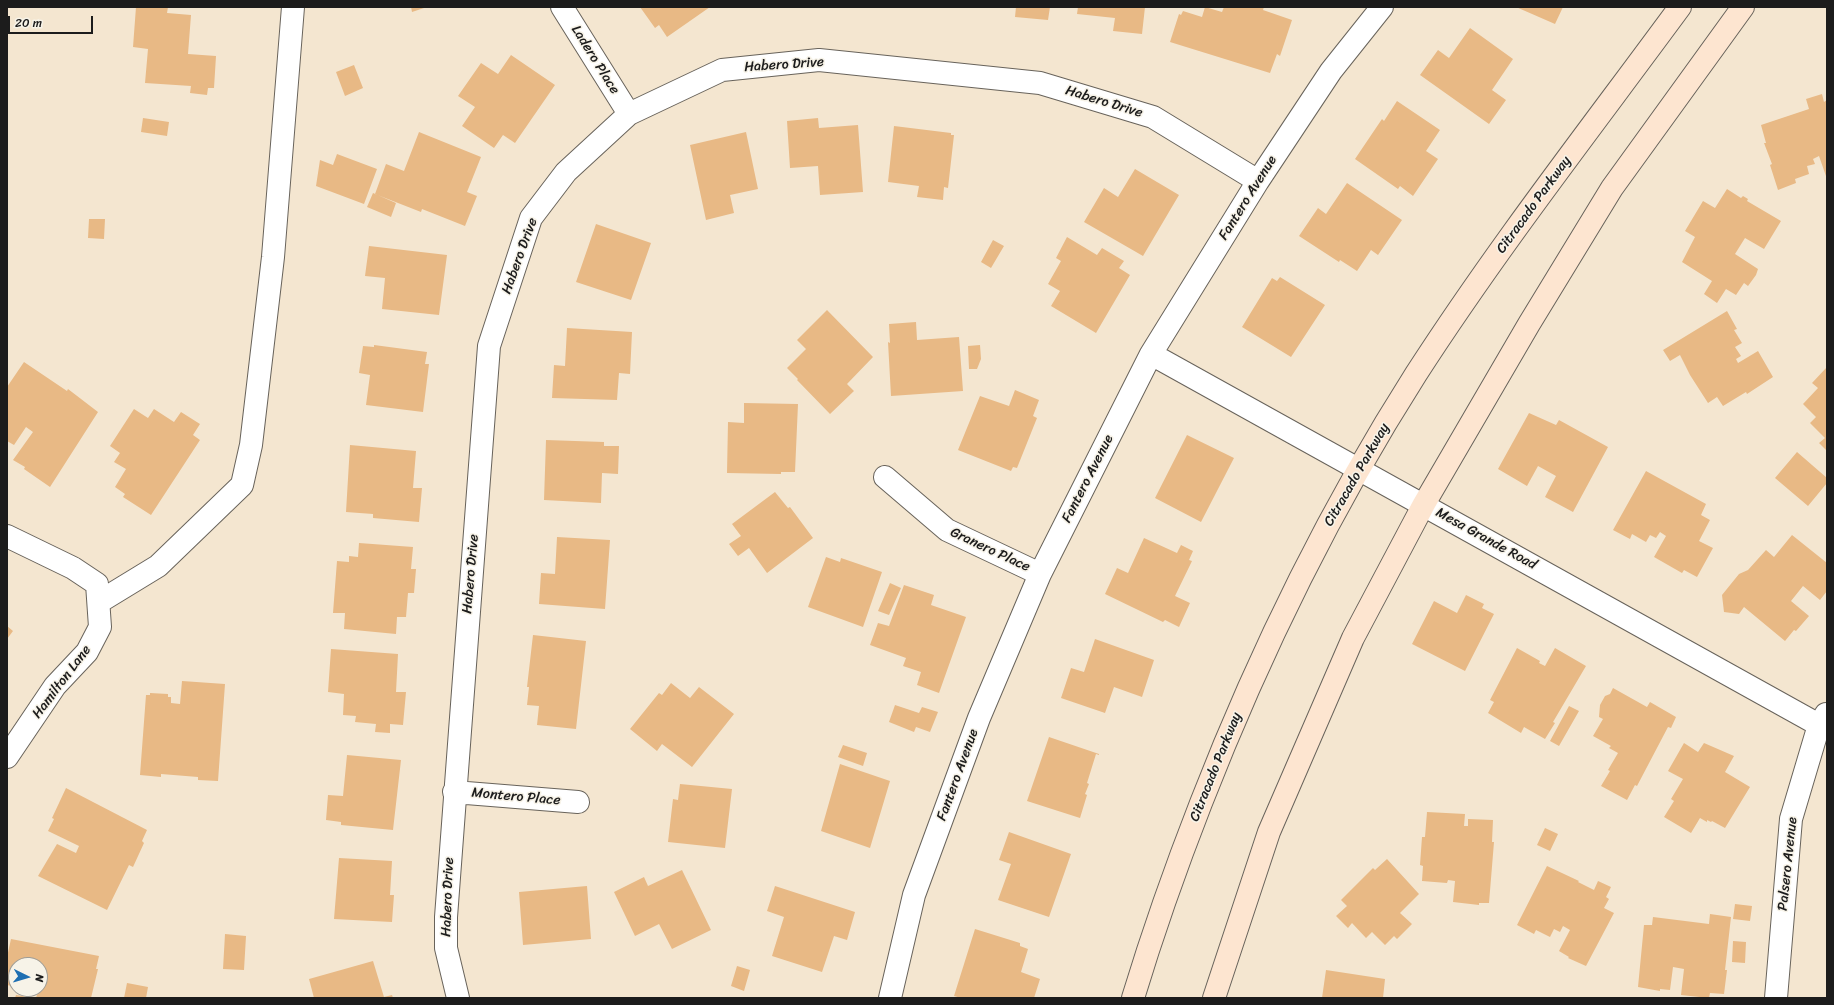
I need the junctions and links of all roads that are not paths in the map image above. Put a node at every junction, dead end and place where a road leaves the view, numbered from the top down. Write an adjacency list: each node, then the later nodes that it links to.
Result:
1 (293, 7): 14 (street)
2 (562, 7): 6 (street, Ladero Place)
3 (1382, 7): 7 (street, Fantero Avenue)
4 (1680, 7): 9 (street, Citracado Parkway)
5 (1743, 7): 11 (street)
6 (629, 114): 7 (street, Habero Drive); 17 (street, Habero Drive)
7 (1258, 181): 8 (street, Fantero Avenue)
8 (1151, 354): 9 (street, Mesa Grande Road); 13 (street, Fantero Avenue)
9 (1359, 468): 11 (street, Mesa Grande Road); 21 (street, Citracado Parkway)
10 (885, 477): 13 (street, Granero Place)
11 (1424, 504): 15 (street, Mesa Grande Road); 22 (street)
12 (7, 536): 14 (street, Hamilton Lane)
13 (1040, 574): 20 (street, Fantero Avenue)
14 (99, 602): 16 (street, Hamilton Lane)
15 (1823, 719): 23 (street, Palsero Avenue)
16 (7, 757)
17 (454, 792): 18 (street, Montero Place); 19 (street, Habero Drive)
18 (578, 802)
19 (458, 998)
20 (890, 998)
21 (1134, 998)
22 (1214, 998)
23 (1776, 998)

